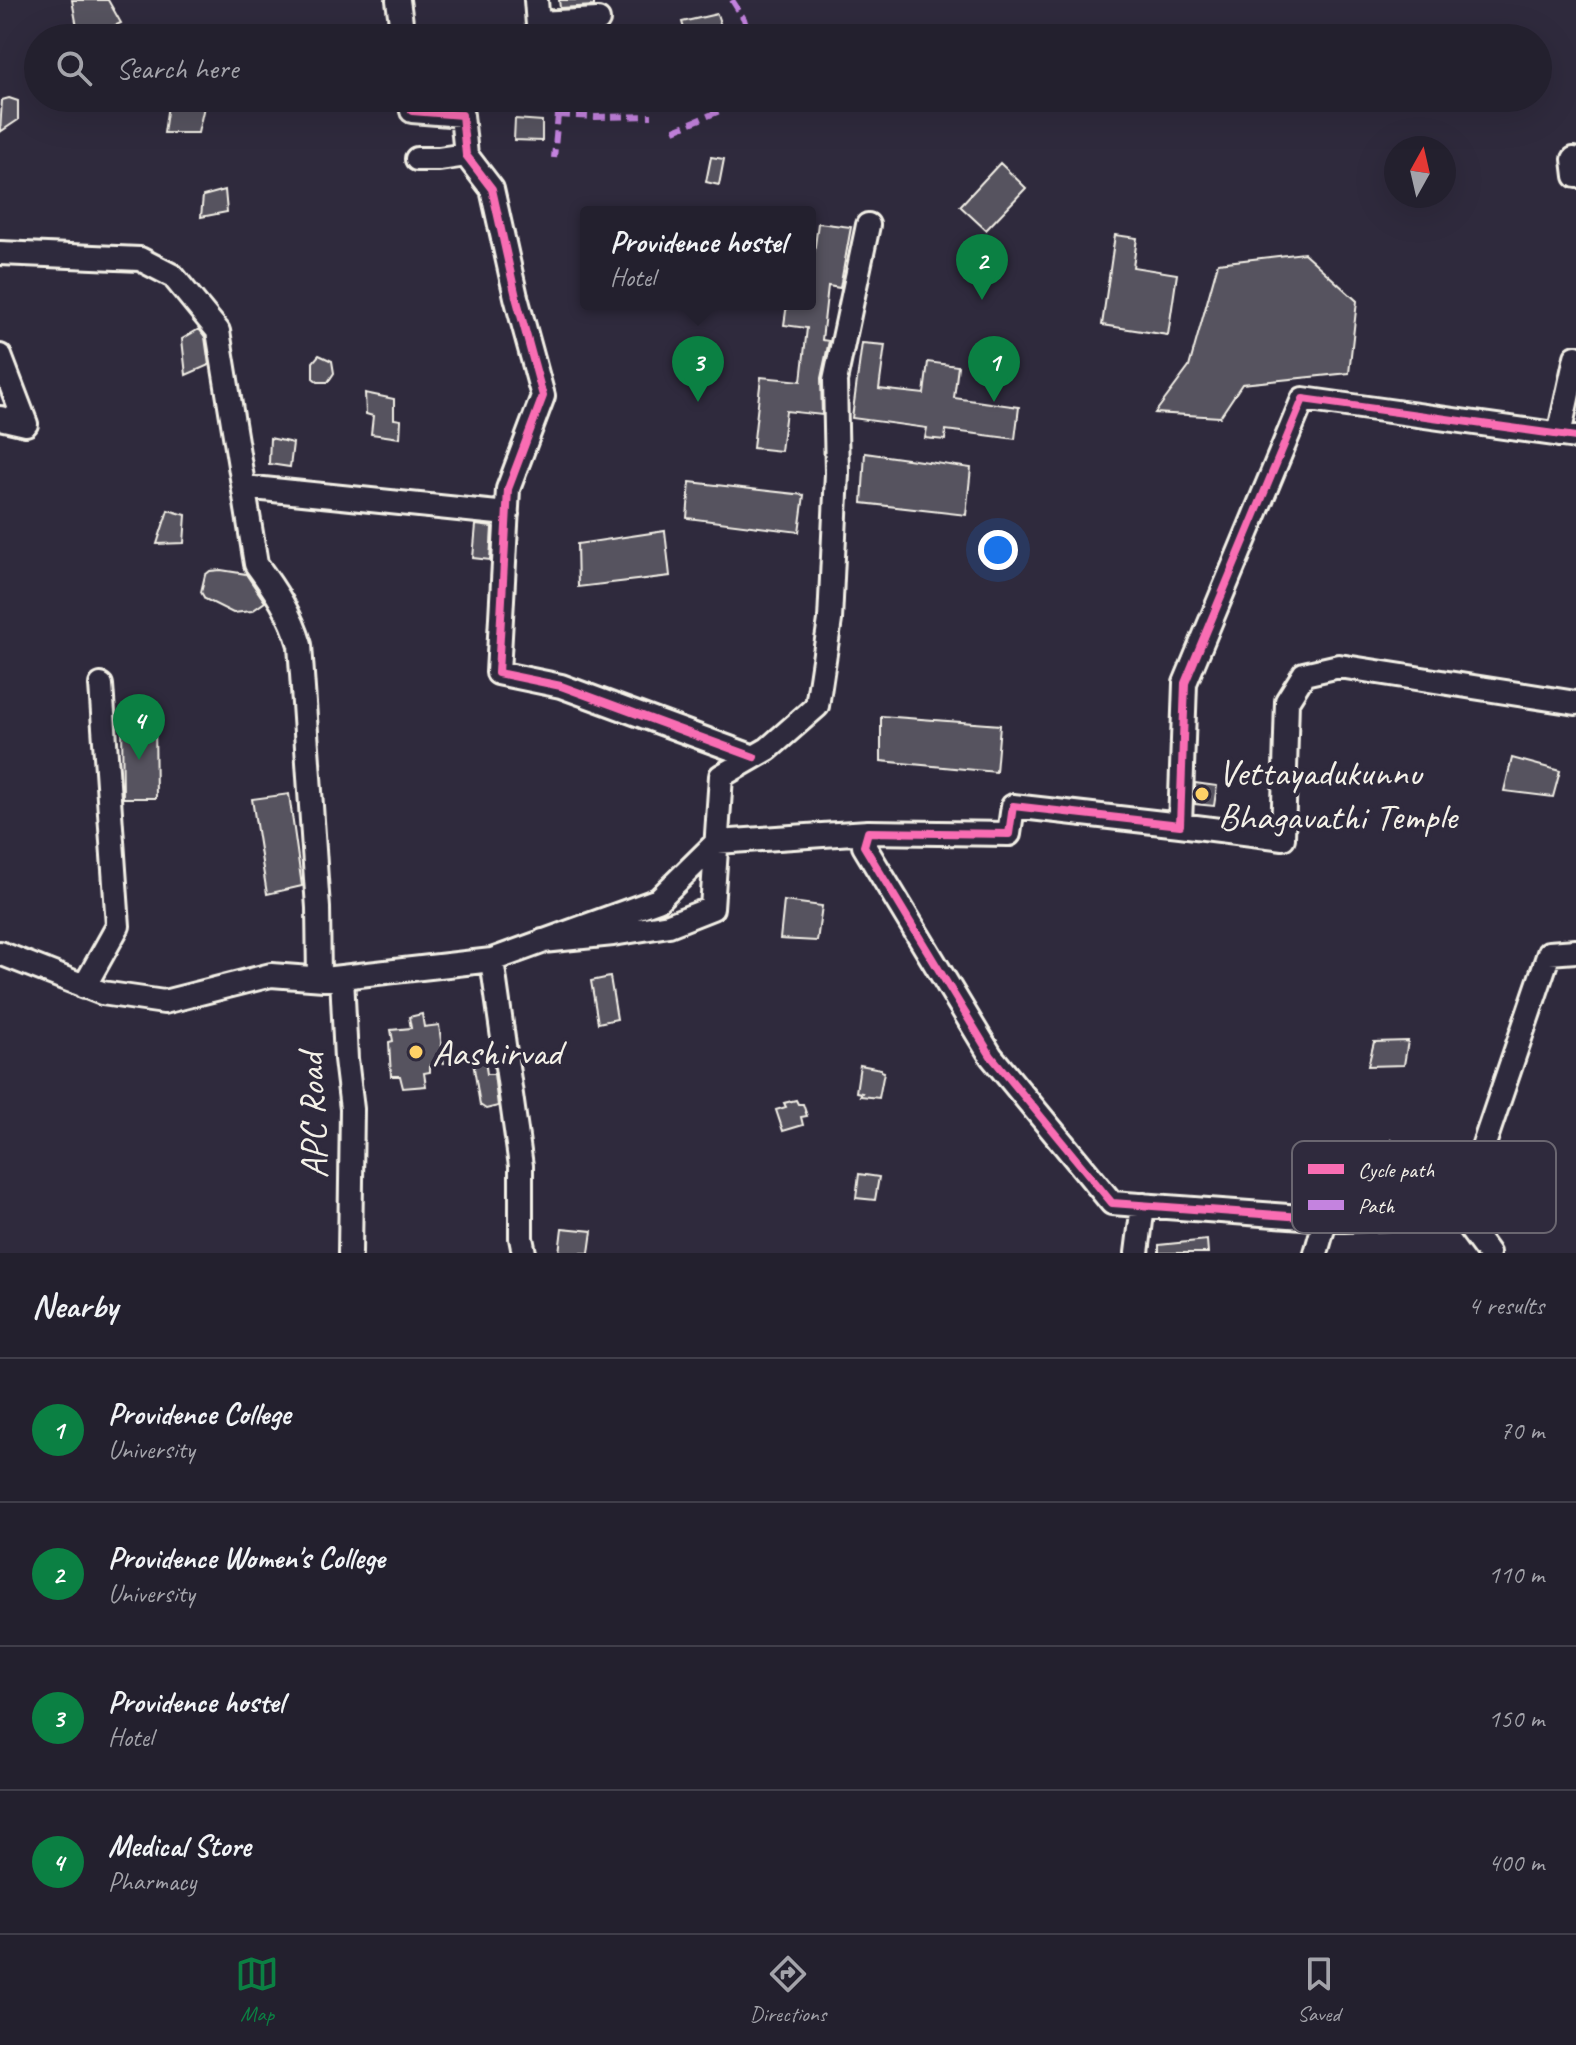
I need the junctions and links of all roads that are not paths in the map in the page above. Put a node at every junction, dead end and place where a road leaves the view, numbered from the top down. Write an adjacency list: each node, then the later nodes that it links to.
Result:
1 (398, 0): 4 (street)
2 (536, 0): 5 (street)
3 (598, 20): 6 (street)
4 (401, 24)
5 (538, 24)
6 (576, 24)
7 (424, 112): 8 (street)
8 (466, 155): 9 (street); 17 (street)
9 (417, 159)
10 (868, 225): 20 (street)
11 (0, 253): 16 (street)
12 (0, 356): 14 (street)
13 (1576, 357): 15 (street)
14 (0, 418)
15 (1568, 436): 21 (street)
16 (244, 487): 17 (street); 29 (street)
17 (507, 514): 20 (street)
18 (101, 685): 30 (street)
19 (1576, 703): 21 (street)
20 (754, 757): 23 (street)
21 (1180, 825): 22 (street)
22 (868, 832): 23 (street); 32 (street)
23 (717, 842): 24 (street); 24 (street)
24 (543, 941): 27 (street)
25 (1576, 951): 31 (street)
26 (0, 953): 30 (street)
27 (492, 960): 28 (street); 37 (street)
28 (342, 977): 29 (street); 36 (street, APC Road)
29 (319, 978): 30 (street)
30 (84, 987)
31 (1485, 1141)
32 (1143, 1205): 33 (street); 38 (street)
33 (1292, 1216)
34 (1322, 1233): 39 (street)
35 (1473, 1233): 40 (street)
36 (350, 1253)
37 (524, 1253)
38 (1137, 1253)
39 (1316, 1253)
40 (1488, 1253)

